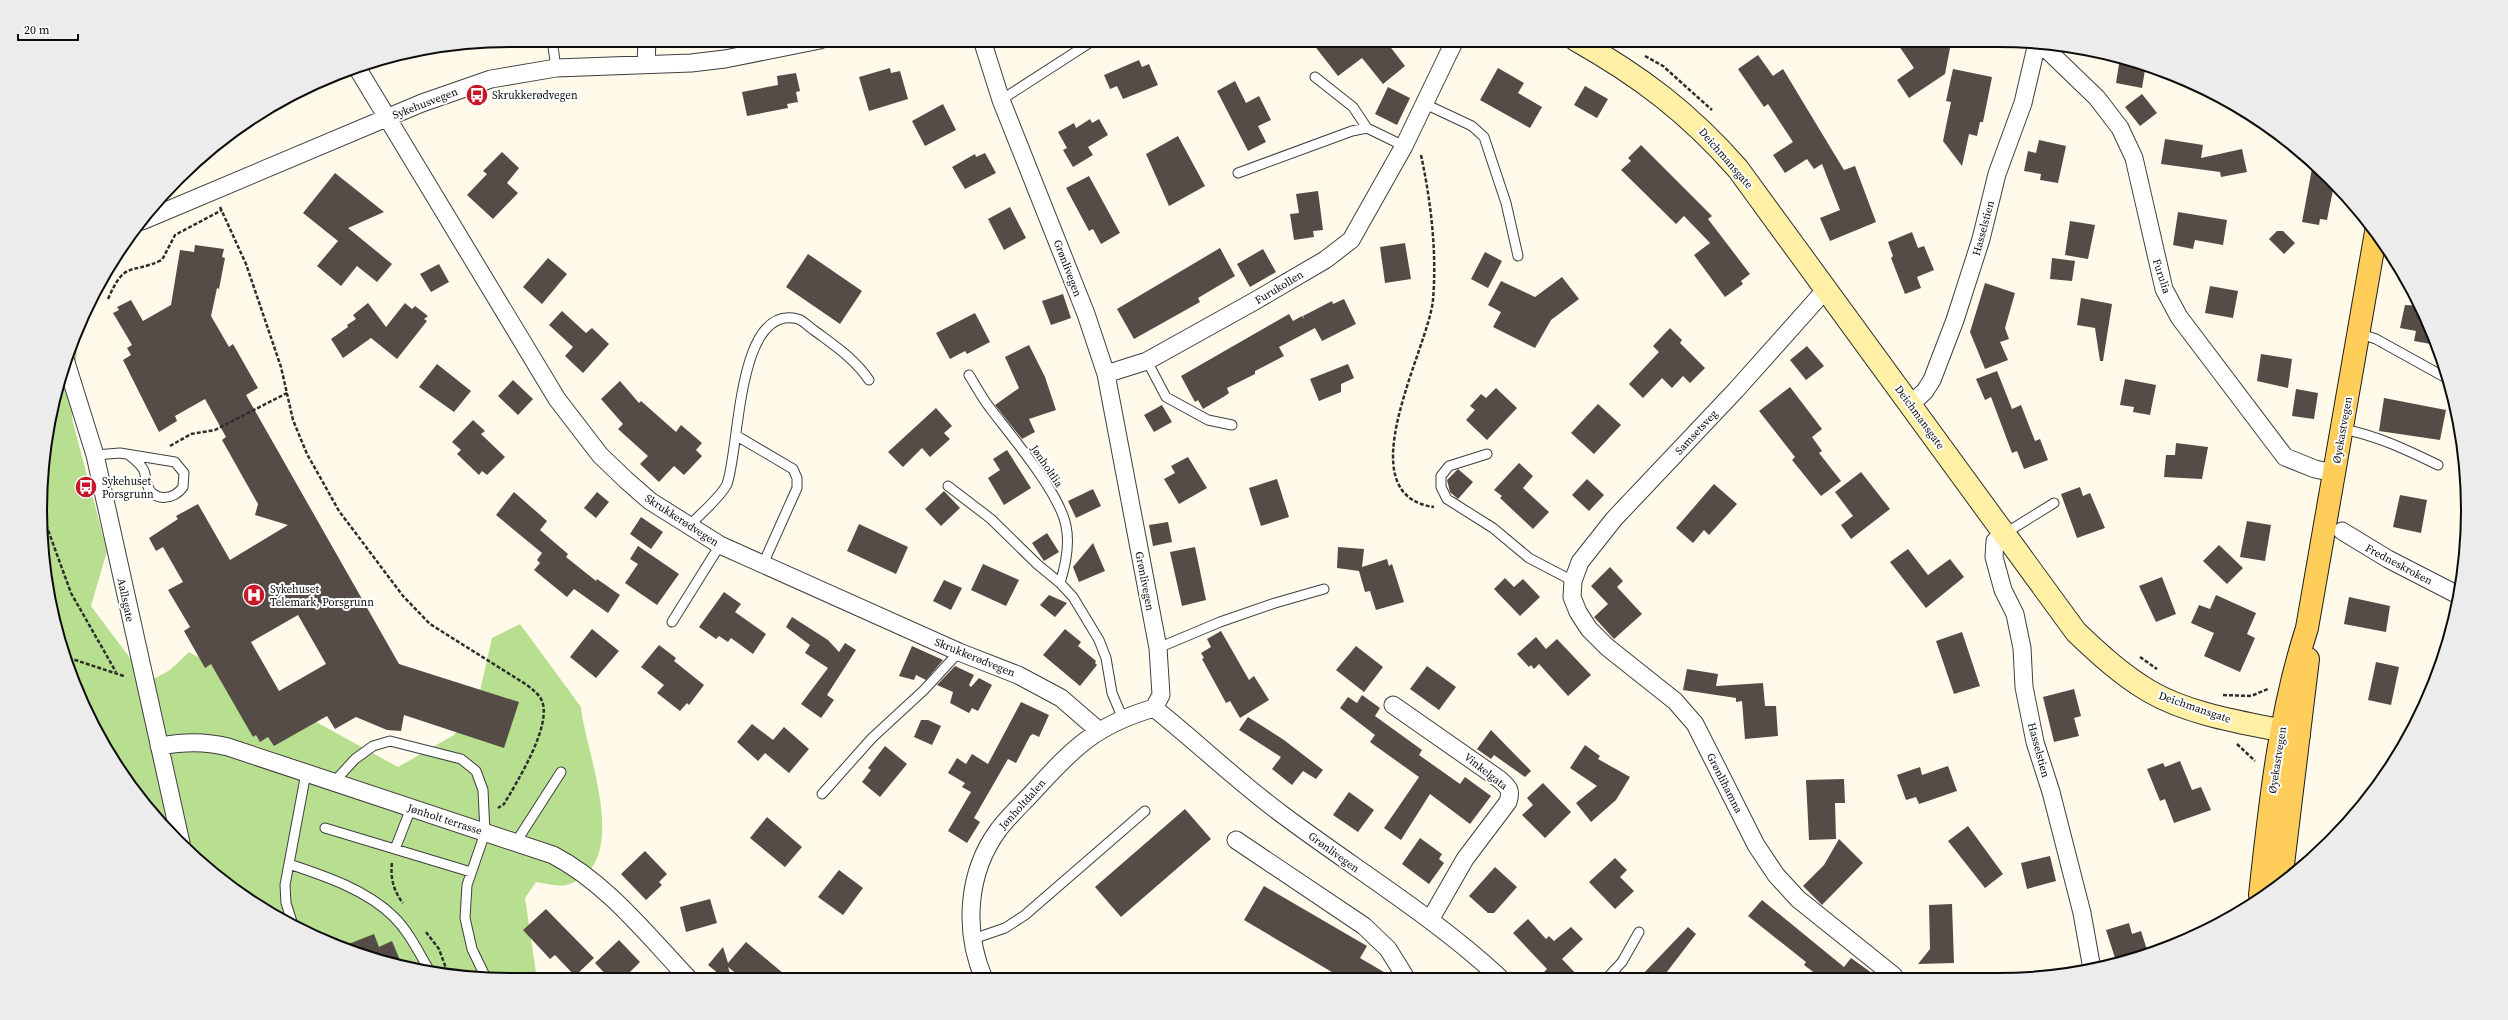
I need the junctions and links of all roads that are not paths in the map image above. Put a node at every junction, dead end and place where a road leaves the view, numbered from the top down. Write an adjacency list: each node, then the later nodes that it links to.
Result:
1 (553, 47): 11 (lane)
2 (647, 47): 10 (street)
3 (785, 47): 10 (street, Sykehusvegen)
4 (984, 47): 14 (street, Grønlivegen)
5 (1083, 47): 14 (lane)
6 (1453, 47): 15 (street, Furukollen)
7 (1588, 47): 23 (street, Deichmansgate)
8 (2036, 49): 31 (street, Hasselstien)
9 (2047, 50): 39 (street, Furulia)
10 (646, 64): 11 (street, Sykehusvegen)
11 (556, 68): 16 (street, Sykehusvegen)
12 (360, 72): 16 (street, Skrukkerødvegen)
13 (1315, 77): 17 (lane)
14 (1001, 100): 28 (street, Grønlivegen)
15 (1425, 104): 18 (street, Furukollen); 22 (lane)
16 (388, 118): 20 (street, Sykehusvegen); 42 (street, Skrukkerødvegen)
17 (1367, 128): 18 (lane); 19 (lane)
18 (1404, 146): 25 (street, Furukollen)
19 (1238, 173)
20 (153, 216)
21 (2374, 241): 24 (main road, Øyekastvegen)
22 (1518, 256)
23 (1827, 288): 31 (street, Deichmansgate); 47 (street, Samsetsveg)
24 (2358, 333): 29 (lane); 33 (main road, Øyekastvegen)
25 (1147, 361): 28 (street, Furukollen); 32 (lane)
26 (69, 371): 36 (street, Aallsgate)
27 (969, 374): 48 (lane, Jønholtlia)
28 (1106, 374): 52 (street, Grønlivegen)
29 (2440, 375)
30 (869, 380): 34 (lane)
31 (1910, 405): 44 (street, Deichmansgate)
32 (1232, 425)
33 (2342, 429): 38 (lane); 39 (main road, Øyekastvegen)
34 (737, 436): 42 (lane); 46 (lane)
35 (1487, 454): 47 (lane)
36 (94, 455): 37 (lane); 59 (street, Aallsgate)
37 (130, 455): 37 (lane)
38 (2438, 465)
39 (2334, 473): 58 (main road, Øyekastvegen)
40 (948, 486): 48 (lane)
41 (2054, 504): 44 (lane)
42 (688, 526): 45 (street, Skrukkerødvegen)
43 (2342, 531): 50 (street, Fredneskroken)
44 (2004, 534): 58 (street, Deichmansgate); 80 (street, Hasselstien)
45 (720, 545): 46 (street, Skrukkerødvegen); 51 (lane)
46 (763, 564): 53 (street, Skrukkerødvegen)
47 (1573, 581): 88 (street, Grønlihamna)
48 (1060, 583): 56 (lane)
49 (1324, 589): 52 (lane)
50 (2453, 593)
51 (672, 622)
52 (1158, 648): 55 (street, Grønlivegen)
53 (959, 652): 57 (street, Skrukkerødvegen); 63 (lane)
54 (1393, 705): 77 (street, Vinkelgata)
55 (1154, 708): 56 (street, Jønholtdalen); 77 (street, Grønlivegen)
56 (1123, 719): 57 (street, Jønholtdalen)
57 (1098, 730): 79 (street, Jønholtdalen)
58 (2290, 732): 74 (main road, Øyekastvegen); 75 (main road, Øyekastvegen)
59 (159, 746): 61 (street, Jønholt terrasse); 68 (street, Aallsgate)
60 (561, 772): 70 (lane)
61 (306, 773): 62 (street, Jønholt terrasse); 72 (lane)
62 (334, 782): 64 (street, Jønholt terrasse); 66 (lane)
63 (822, 794)
64 (411, 808): 66 (street, Jønholt terrasse); 71 (lane)
65 (1144, 811): 79 (lane)
66 (486, 826): 70 (street, Jønholt terrasse); 73 (lane)
67 (324, 828): 71 (lane)
68 (179, 832)
69 (1236, 840): 85 (street)
70 (516, 842): 83 (street, Jønholt terrasse)
71 (395, 849): 73 (lane)
72 (289, 864): 76 (lane); 81 (lane)
73 (471, 872): 82 (lane)
74 (2281, 876)
75 (2260, 891)
76 (290, 917)
77 (1430, 920): 86 (street, Grønlivegen)
78 (1639, 932): 87 (lane)
79 (973, 939): 84 (street, Jønholtdalen)
80 (2091, 963)
81 (426, 965)
82 (483, 972)
83 (683, 973)
84 (982, 973)
85 (1403, 973)
86 (1495, 973)
87 (1612, 973)
88 (1890, 973)

